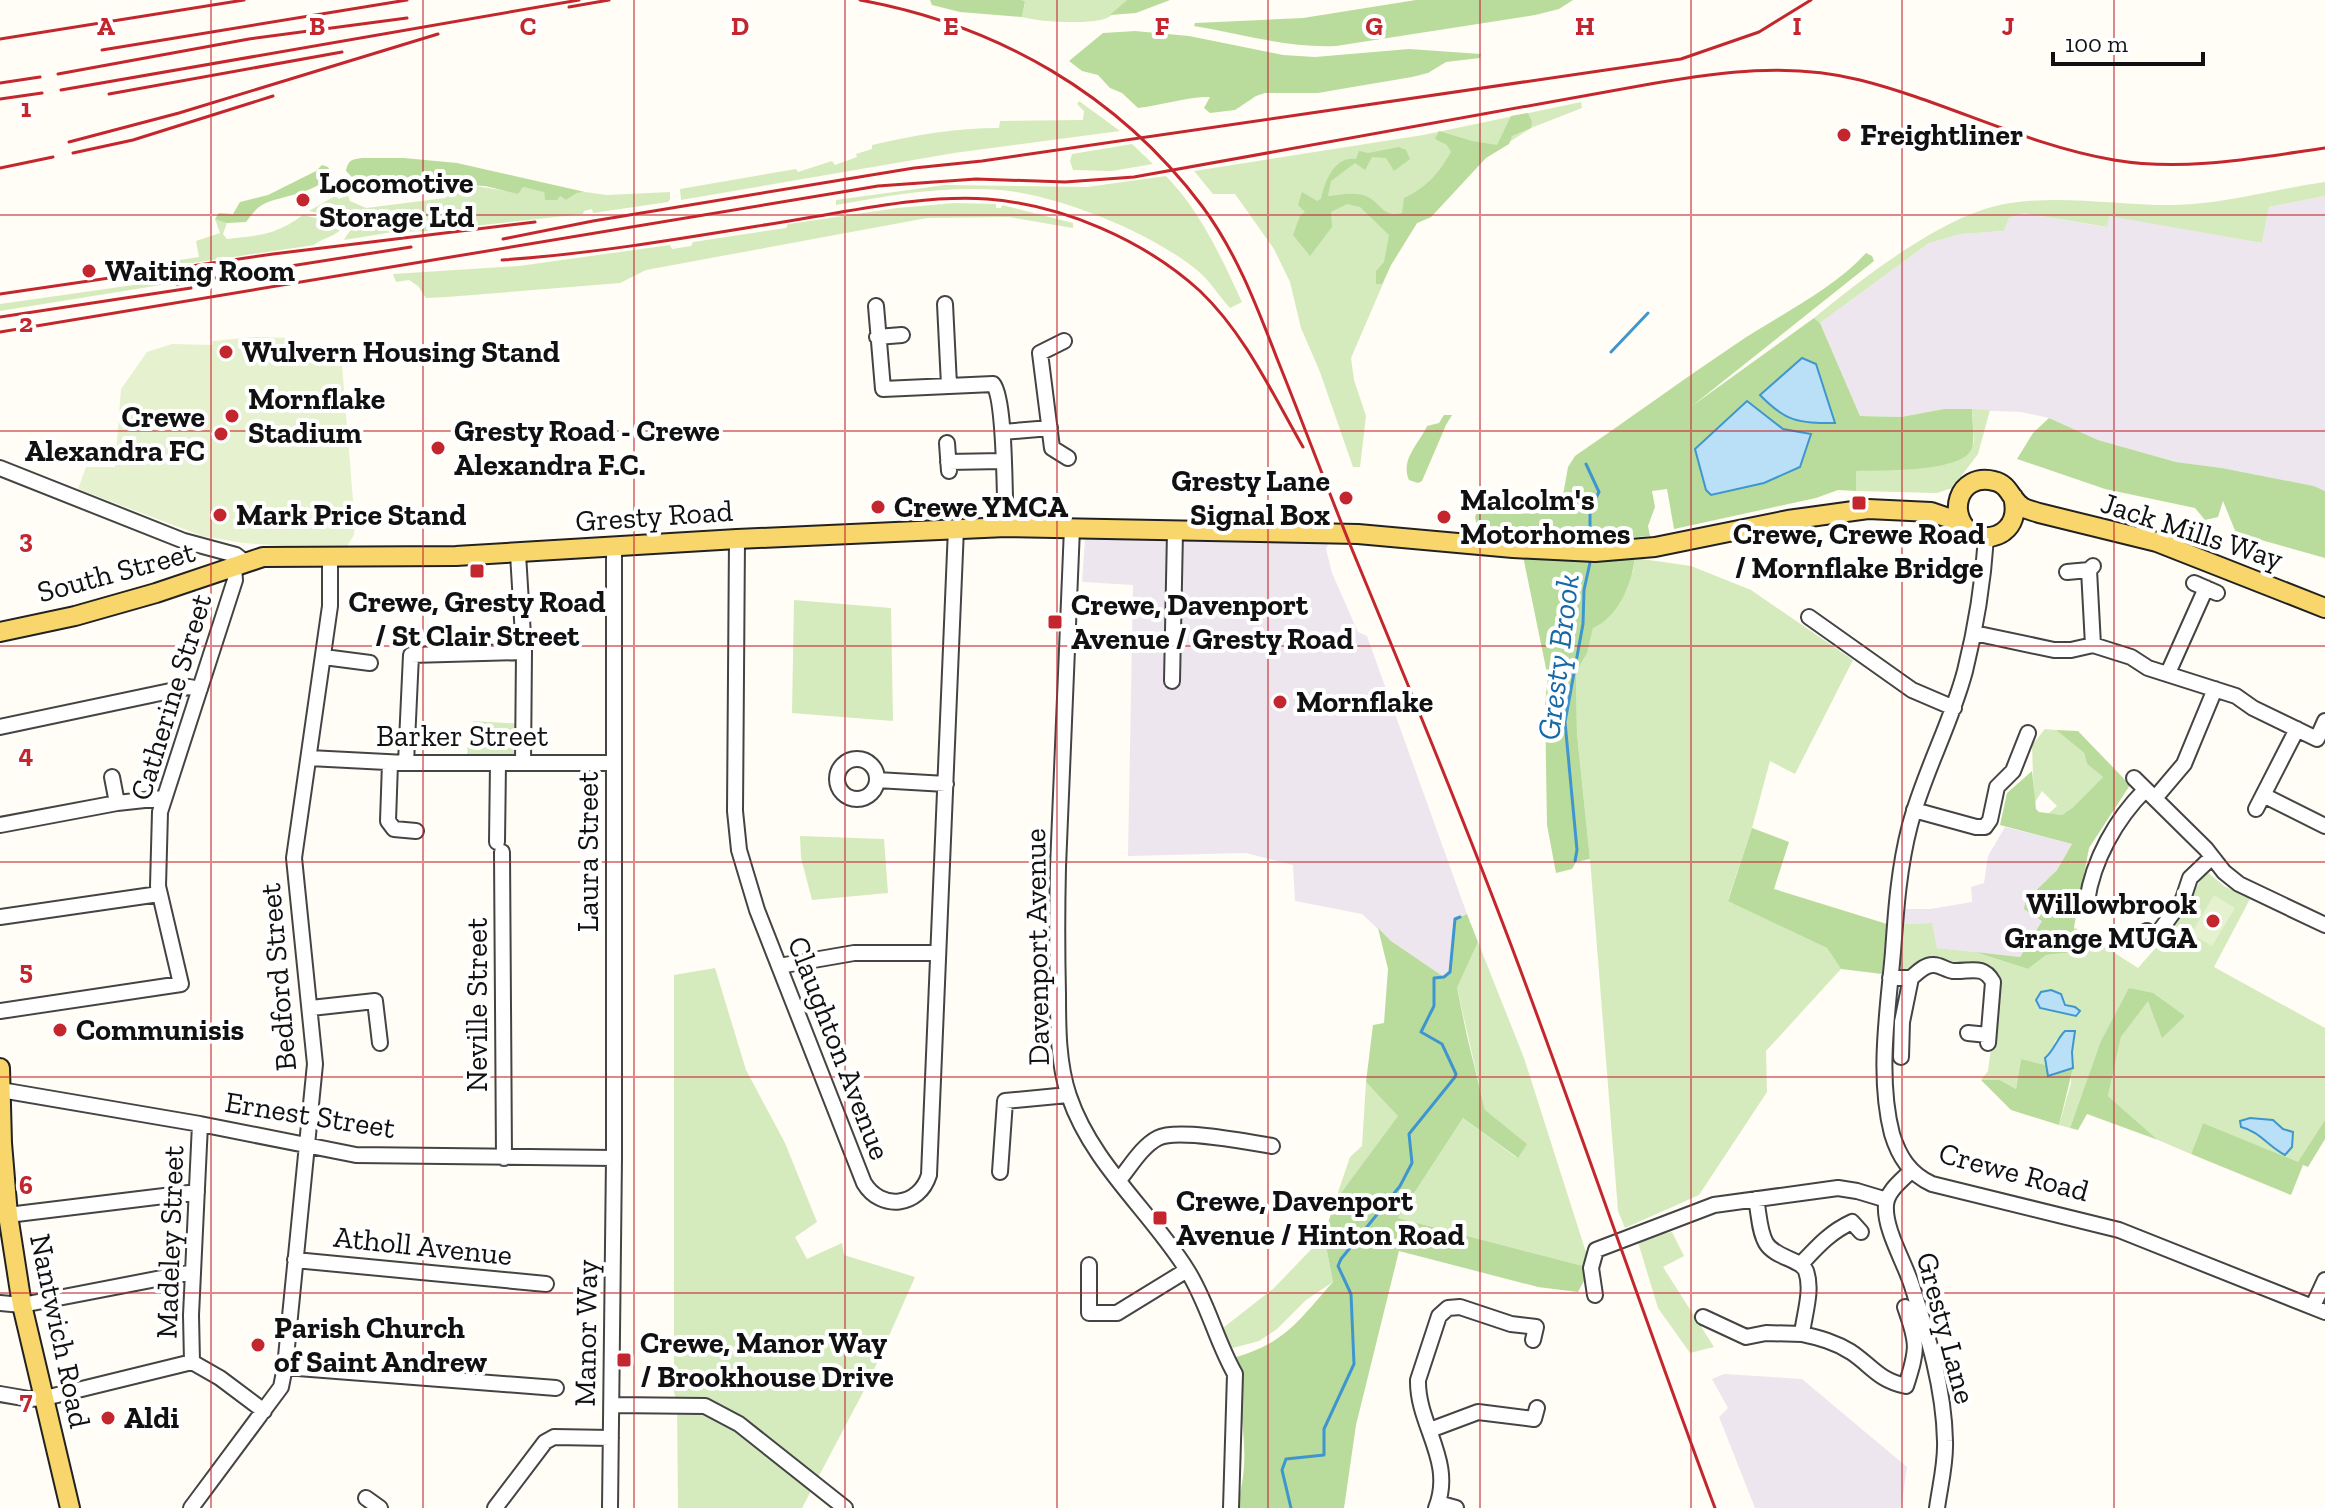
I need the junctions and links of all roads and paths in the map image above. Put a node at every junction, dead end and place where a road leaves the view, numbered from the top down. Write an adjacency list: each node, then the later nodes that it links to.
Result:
1 (945, 304): 6 (street)
2 (876, 306): 4 (street)
3 (902, 335): 4 (street)
4 (877, 337): 6 (street)
5 (1064, 341): 7 (street)
6 (949, 385): 8 (street)
7 (1050, 428): 8 (street); 10 (street)
8 (1003, 432): 11 (street)
9 (947, 443): 11 (street)
10 (1068, 458)
11 (1002, 461): 19 (street)
12 (0, 468): 28 (street, Gresty Road)
13 (2013, 497): 14 (main road); 16 (main road, Jack Mills Way); 17 (main road)
14 (1958, 500): 15 (main road); 18 (main road)
15 (1931, 512): 18 (main road); 22 (main road, Gresty Road)
16 (2039, 513): 17 (main road, Jack Mills Way); 31 (main road, Jack Mills Way)
17 (2014, 518): 23 (main road)
18 (1960, 522): 23 (main road)
19 (1006, 527): 20 (main road, Gresty Road); 21 (main road, Gresty Road)
20 (956, 528): 24 (main road, Gresty Road); 57 (street, Claughton Avenue)
21 (1072, 528): 22 (main road, Gresty Road); 84 (street, Davenport Avenue)
22 (1175, 532): 40 (street)
23 (1986, 538): 34 (street, Crewe Road)
24 (737, 539): 25 (main road, Gresty Road); 74 (street, Claughton Avenue)
25 (614, 546): 26 (main road, Gresty Road); 53 (street, Laura Street)
26 (518, 554): 27 (main road, Gresty Road); 36 (street)
27 (330, 557): 28 (main road, Gresty Road); 37 (street, Bedford Street)
28 (239, 564): 33 (main road, South Street); 41 (street, Catherine Street)
29 (2067, 572): 35 (street)
30 (2206, 588): 39 (street)
31 (2325, 608)
32 (1809, 617): 43 (street)
33 (0, 632)
34 (1974, 633): 35 (street); 43 (street, Crewe Road)
35 (2093, 645): 39 (street)
36 (524, 652): 50 (street); 52 (street)
37 (324, 657): 38 (street); 48 (street, Bedford Street)
38 (370, 663)
39 (2168, 673): 42 (street)
40 (1172, 681)
41 (200, 689): 45 (street); 60 (street, Catherine Street)
42 (2215, 689): 46 (street); 58 (street)
43 (1954, 708): 63 (street, Crewe Road)
44 (2325, 721): 46 (street)
45 (0, 727)
46 (2297, 729): 59 (street)
47 (2020, 740): 63 (street)
48 (309, 758): 49 (street, Barker Street); 77 (street, Bedford Street)
49 (390, 763): 50 (street, Barker Street); 66 (street)
50 (406, 763): 51 (street, Barker Street)
51 (498, 763): 52 (street, Barker Street); 88 (street, Neville Street)
52 (523, 763): 53 (street, Barker Street)
53 (614, 763): 89 (street, Laura Street)
54 (112, 777): 61 (street)
55 (2134, 778): 58 (street)
56 (877, 780): 57 (street)
57 (946, 784): 73 (street, Claughton Avenue)
58 (2151, 794): 67 (street); 69 (street)
59 (2265, 796): 62 (street); 65 (street)
60 (163, 798): 61 (street); 68 (street, Catherine Street)
61 (117, 803): 64 (street)
62 (2256, 809)
63 (1914, 810): 75 (street, Crewe Road)
64 (0, 825)
65 (2325, 826)
66 (416, 831)
67 (2212, 857): 71 (street); 72 (street)
68 (159, 894): 70 (street); 78 (street, Catherine Street)
69 (2093, 894)
70 (0, 917)
71 (2325, 925)
72 (2147, 931)
73 (938, 953): 74 (street); 74 (street, Claughton Avenue)
74 (779, 966)
75 (1890, 978): 76 (street); 90 (street, Crewe Road)
76 (1911, 978): 79 (street); 81 (street)
77 (311, 1008): 80 (street); 86 (street, Bedford Street)
78 (0, 1011)
79 (1968, 1033)
80 (380, 1043)
81 (1901, 1057)
82 (0, 1069): 83 (main road, Nantwich Road)
83 (1, 1090): 85 (street, Ernest Street); 96 (main road, Nantwich Road)
84 (1068, 1095): 91 (street); 92 (street, Davenport Avenue)
85 (200, 1124): 86 (street, Ernest Street); 93 (street, Madeley Street)
86 (308, 1146): 88 (street, Ernest Street); 98 (street, Bedford Street)
87 (1272, 1146): 92 (street)
88 (504, 1158): 89 (street, Ernest Street)
89 (614, 1158): 118 (street, Manor Way)
90 (1911, 1171): 95 (street); 109 (street, Crewe Road)
91 (1000, 1172)
92 (1119, 1180): 101 (street, Davenport Avenue)
93 (197, 1192): 96 (street); 102 (street, Madeley Street)
94 (1756, 1199): 95 (street); 99 (street); 105 (street)
95 (1887, 1200): 133 (street, Gresty Lane)
96 (8, 1215): 107 (main road, Nantwich Road)
97 (1861, 1232): 99 (street)
98 (295, 1260): 104 (street, Atholl Avenue); 114 (street, Bedford Street)
99 (1801, 1264): 112 (street)
100 (1089, 1265): 101 (street)
101 (1187, 1270): 131 (street, Davenport Avenue)
102 (193, 1272): 107 (street); 113 (street, Madeley Street)
103 (2325, 1280): 109 (street)
104 (546, 1284)
105 (1595, 1295)
106 (0, 1303): 107 (street)
107 (22, 1305): 117 (main road, Nantwich Road)
108 (1905, 1307): 112 (street)
109 (2319, 1309)
110 (1703, 1317): 112 (street)
111 (1536, 1327): 121 (street)
112 (1802, 1334)
113 (192, 1362): 117 (street); 119 (street)
114 (285, 1367): 115 (street); 119 (street, Bedford Street)
115 (556, 1388)
116 (0, 1394): 117 (street)
117 (45, 1398): 125 (main road, Nantwich Road)
118 (611, 1405): 122 (street, Manor Way); 130 (street)
119 (264, 1411): 126 (street, Bedford Street)
120 (1534, 1419): 121 (street)
121 (1430, 1430): 124 (street)
122 (611, 1438): 128 (street); 129 (street, Manor Way)
123 (366, 1498): 127 (street)
124 (1437, 1505): 132 (street)
125 (70, 1508)
126 (191, 1508)
127 (380, 1508)
128 (495, 1508)
129 (610, 1508)
130 (845, 1508)
131 (1231, 1508)
132 (1456, 1508)
133 (1937, 1508)

